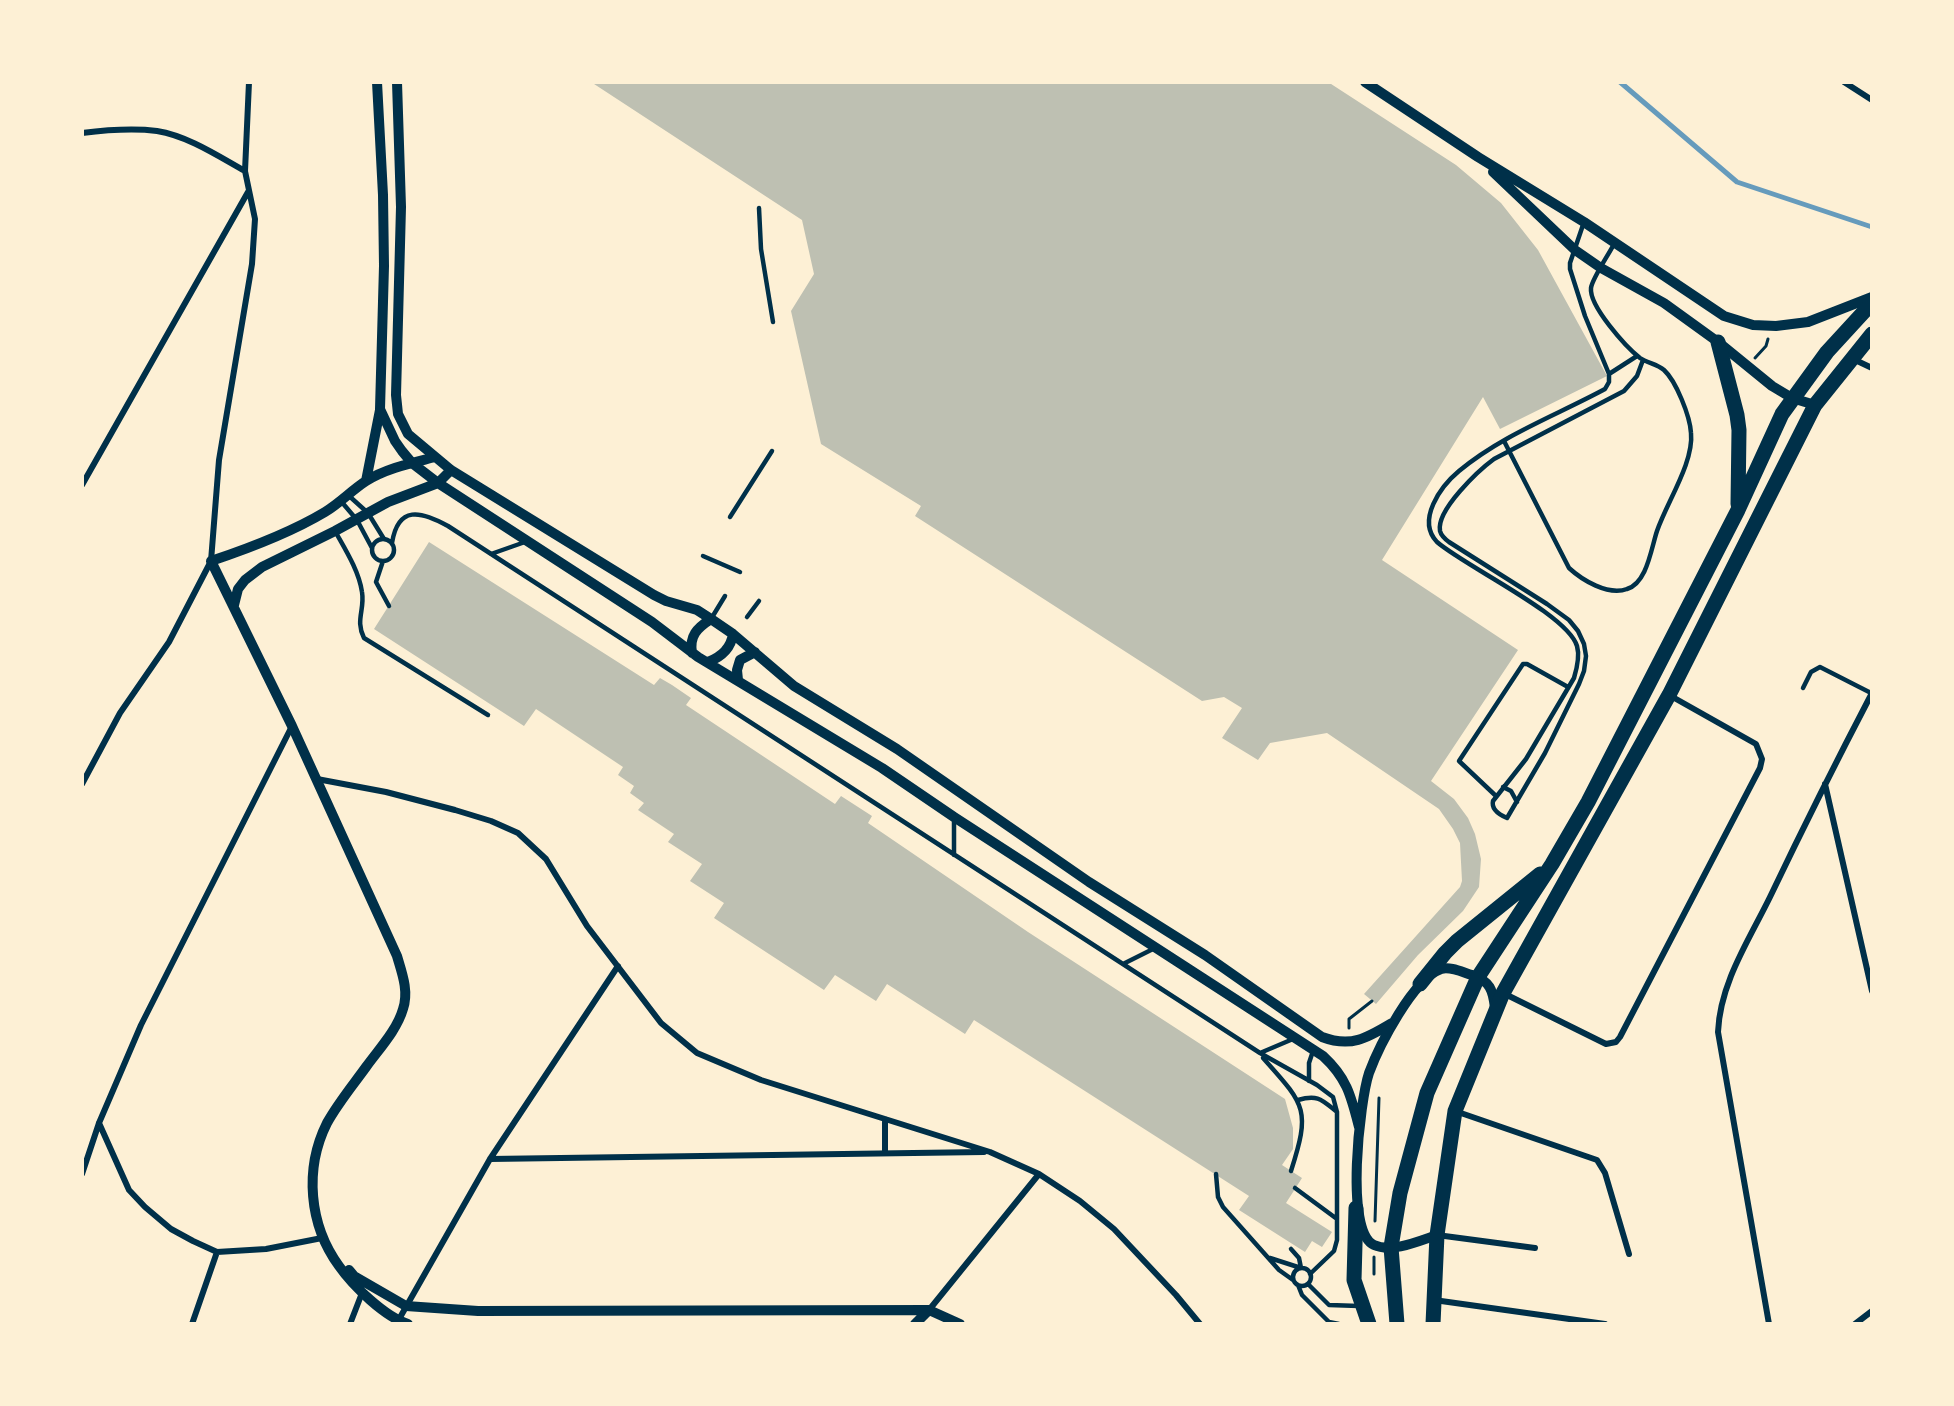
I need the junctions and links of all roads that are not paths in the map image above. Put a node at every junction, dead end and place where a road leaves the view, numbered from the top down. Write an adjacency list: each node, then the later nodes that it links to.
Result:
1 (249, 82): 9 (street)
2 (377, 82): 28 (street)
3 (397, 82): 32 (street)
4 (1365, 82): 8 (street)
5 (1844, 82): 6 (street)
6 (1872, 100)
7 (82, 133): 9 (street)
8 (1478, 157): 12 (street); 14 (street)
9 (245, 171): 10 (street)
10 (249, 191): 37 (street); 53 (street)
11 (759, 208): 18 (lane)
12 (1584, 222): 13 (street); 14 (lane)
13 (1614, 244): 15 (lane); 16 (street)
14 (1575, 250): 15 (street); 25 (lane)
15 (1601, 268): 20 (street); 21 (lane)
16 (1872, 297)
17 (1872, 303): 26 (main road)
18 (773, 322)
19 (1872, 334): 22 (main road)
20 (1718, 342): 26 (street); 39 (main road)
21 (1637, 356): 23 (lane); 25 (lane)
22 (1851, 358): 24 (street); 27 (main road)
23 (1643, 360): 31 (lane); 31 (lane)
24 (1872, 368)
25 (1609, 374): 29 (lane)
26 (1792, 398): 27 (street); 39 (main road)
27 (1815, 405): 70 (main road)
28 (380, 409): 33 (street); 35 (street)
29 (1504, 441): 31 (lane); 48 (lane)
30 (772, 451): 42 (lane)
31 (1509, 451): 47 (lane)
32 (435, 457): 33 (street); 34 (street)
33 (412, 463): 35 (street); 36 (street)
34 (451, 470): 36 (street); 61 (street)
35 (366, 482): 38 (street)
36 (438, 483): 41 (street); 46 (street)
37 (82, 485)
38 (344, 498): 40 (street); 41 (lane); 43 (lane)
39 (1738, 510): 81 (main road)
40 (326, 511): 44 (street); 53 (street)
41 (368, 513): 43 (street); 45 (lane)
42 (730, 517)
43 (357, 520): 44 (street); 50 (lane)
44 (335, 531): 58 (street); 71 (lane)
45 (384, 539): 49 (lane); 50 (lane)
46 (529, 540): 51 (lane); 64 (street)
47 (1447, 540): 48 (lane); 78 (lane)
48 (1437, 542): 67 (lane)
49 (392, 543): 51 (lane); 54 (lane)
50 (372, 548): 54 (lane)
51 (491, 554): 80 (lane)
52 (703, 556): 55 (lane)
53 (211, 561): 58 (street); 74 (street)
54 (383, 561): 59 (lane)
55 (740, 572)
56 (725, 596): 61 (lane)
57 (759, 601): 60 (lane)
58 (234, 605): 72 (street)
59 (389, 606)
60 (747, 617)
61 (711, 619): 62 (street); 64 (street)
62 (733, 634): 63 (street); 65 (street)
63 (755, 652): 66 (street); 90 (street)
64 (692, 653): 65 (street)
65 (708, 662): 66 (street)
66 (738, 680): 79 (street)
67 (1568, 687): 76 (lane); 77 (lane)
68 (1803, 688): 69 (lane)
69 (1871, 693): 75 (street)
70 (1670, 695): 88 (main road); 88 (street)
71 (488, 715)
72 (292, 726): 73 (street); 99 (street)
73 (316, 778): 84 (street); 112 (street)
74 (82, 784)
75 (1824, 784): 87 (street); 143 (street)
76 (1503, 787): 77 (lane); 78 (lane)
77 (1496, 796): 78 (lane)
78 (1517, 802)
79 (954, 817): 80 (lane); 82 (street)
80 (954, 855): 83 (lane)
81 (1552, 864): 85 (main road); 86 (main road)
82 (1155, 947): 83 (lane); 91 (street)
83 (1123, 964): 93 (lane)
84 (618, 966): 98 (street); 103 (street)
85 (1478, 977): 86 (street); 89 (street); 113 (main road)
86 (1420, 984): 90 (street)
87 (1872, 991)
88 (1503, 993): 89 (main road)
89 (1496, 1010): 96 (main road)
90 (1392, 1023): 100 (street)
91 (1295, 1038): 92 (street); 93 (lane)
92 (1314, 1050): 94 (lane); 100 (street)
93 (1260, 1053): 94 (lane); 95 (lane)
94 (1309, 1081): 97 (lane)
95 (1298, 1100): 97 (lane); 104 (lane)
96 (1455, 1111): 111 (main road); 117 (street)
97 (1337, 1112): 110 (lane)
98 (885, 1119): 101 (street); 102 (street)
99 (99, 1123): 105 (street); 116 (street)
100 (1359, 1127): 109 (street)
101 (990, 1152): 102 (street); 106 (street)
102 (885, 1153): 103 (street)
103 (490, 1159): 126 (street)
104 (1291, 1170)
105 (82, 1174)
106 (1039, 1174): 128 (street); 136 (street)
107 (1216, 1174): 118 (lane)
108 (1295, 1188): 110 (lane)
109 (1356, 1208): 113 (street); 127 (main road)
110 (1337, 1219): 120 (lane)
111 (1437, 1235): 113 (street); 114 (street); 125 (main road)
112 (322, 1238): 116 (street); 124 (street); 126 (street)
113 (1391, 1247): 140 (main road)
114 (1535, 1248)
115 (1291, 1249): 119 (lane)
116 (216, 1252): 132 (street)
117 (1629, 1254)
118 (1270, 1258): 119 (lane); 121 (lane)
119 (1301, 1268): 120 (lane); 121 (lane)
120 (1310, 1274): 122 (lane)
121 (1293, 1280): 123 (lane)
122 (1308, 1284): 123 (lane); 127 (lane)
123 (1298, 1285): 137 (lane)
124 (362, 1293): 131 (street); 133 (street)
125 (1433, 1299): 141 (main road); 142 (street)
126 (406, 1306): 128 (street); 131 (street)
127 (1362, 1306): 139 (main road)
128 (929, 1310): 130 (street); 134 (street)
129 (1872, 1311): 144 (street)
130 (945, 1321): 135 (street)
131 (403, 1322)
132 (192, 1323)
133 (350, 1323)
134 (915, 1323)
135 (960, 1323)
136 (1200, 1323)
137 (1329, 1323): 138 (lane)
138 (1339, 1323)
139 (1370, 1323)
140 (1397, 1323)
141 (1433, 1323)
142 (1605, 1323)
143 (1769, 1323)
144 (1855, 1323)

